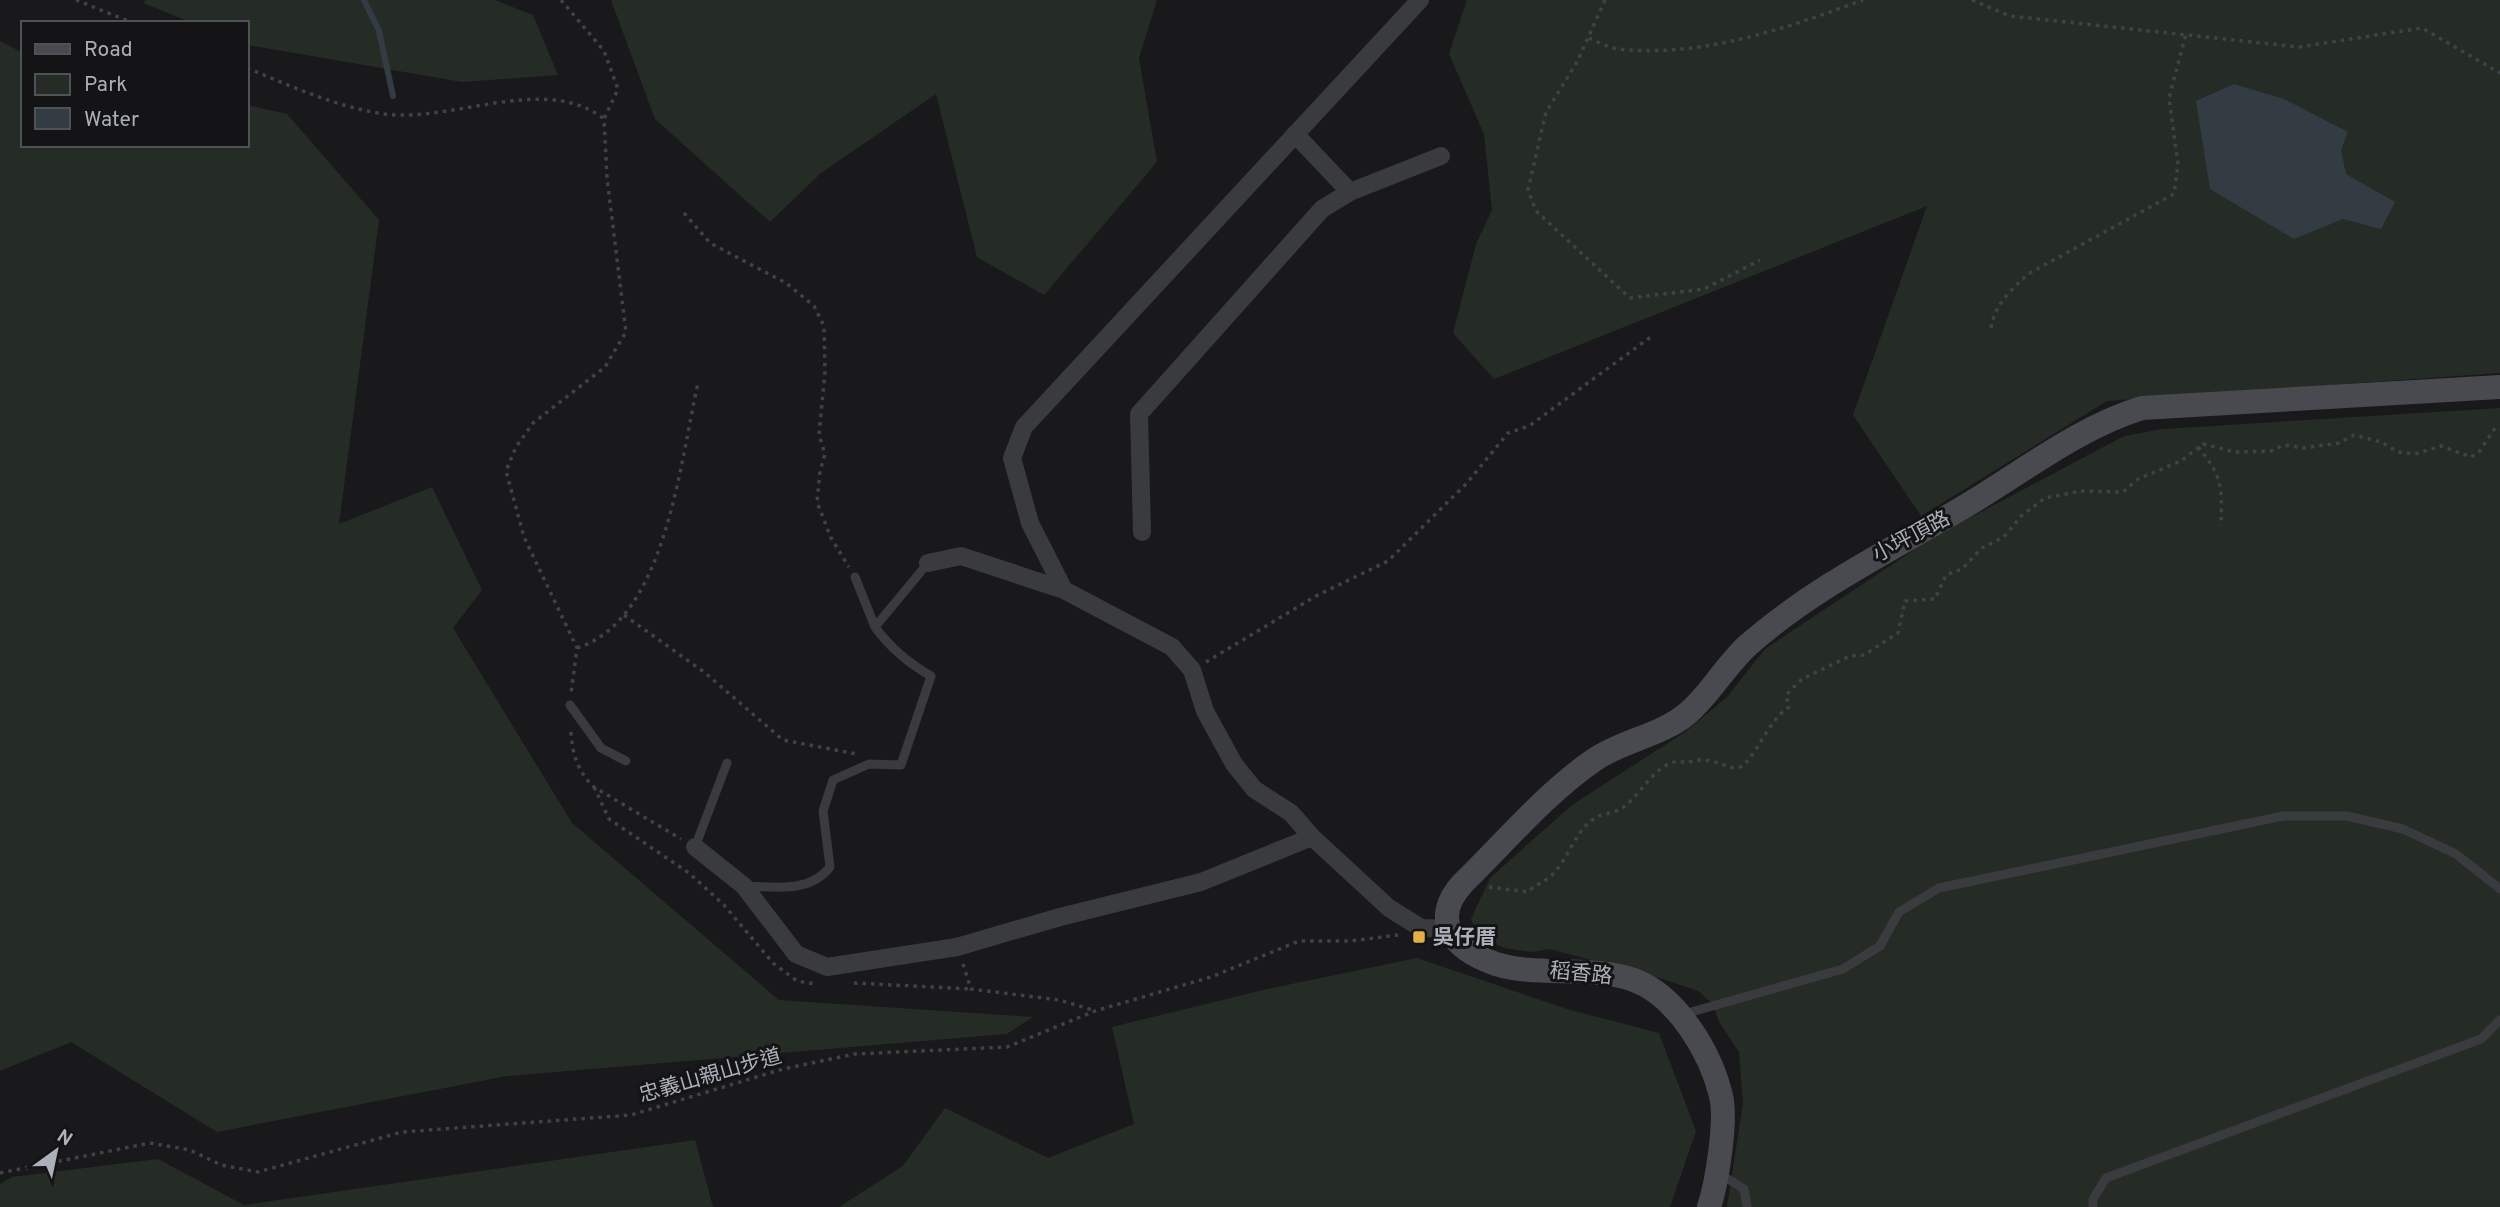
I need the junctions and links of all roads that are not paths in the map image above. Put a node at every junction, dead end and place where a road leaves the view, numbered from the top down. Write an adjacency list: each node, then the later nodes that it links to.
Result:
1 (1420, 0): 2 (street)
2 (1295, 134): 4 (street); 9 (street)
3 (1441, 156): 4 (street)
4 (1350, 192): 6 (street)
5 (2500, 387): 18 (street, 小坪頂路)
6 (1142, 532)
7 (928, 563): 9 (street); 10 (lane)
8 (855, 577): 10 (lane)
9 (1064, 590): 14 (street)
10 (876, 627): 16 (lane)
11 (570, 705): 12 (lane)
12 (626, 761)
13 (727, 763): 15 (lane)
14 (1312, 837): 16 (street); 18 (street)
15 (695, 847): 16 (street)
16 (744, 886)
17 (2500, 889): 19 (lane)
18 (1448, 929): 19 (street, 稻香路)
19 (1679, 1016): 21 (street, 稻香路)
20 (2500, 1020): 24 (lane)
21 (1717, 1172): 22 (street, 稻香路); 23 (lane)
22 (1709, 1207)
23 (1747, 1207)
24 (2092, 1207)

